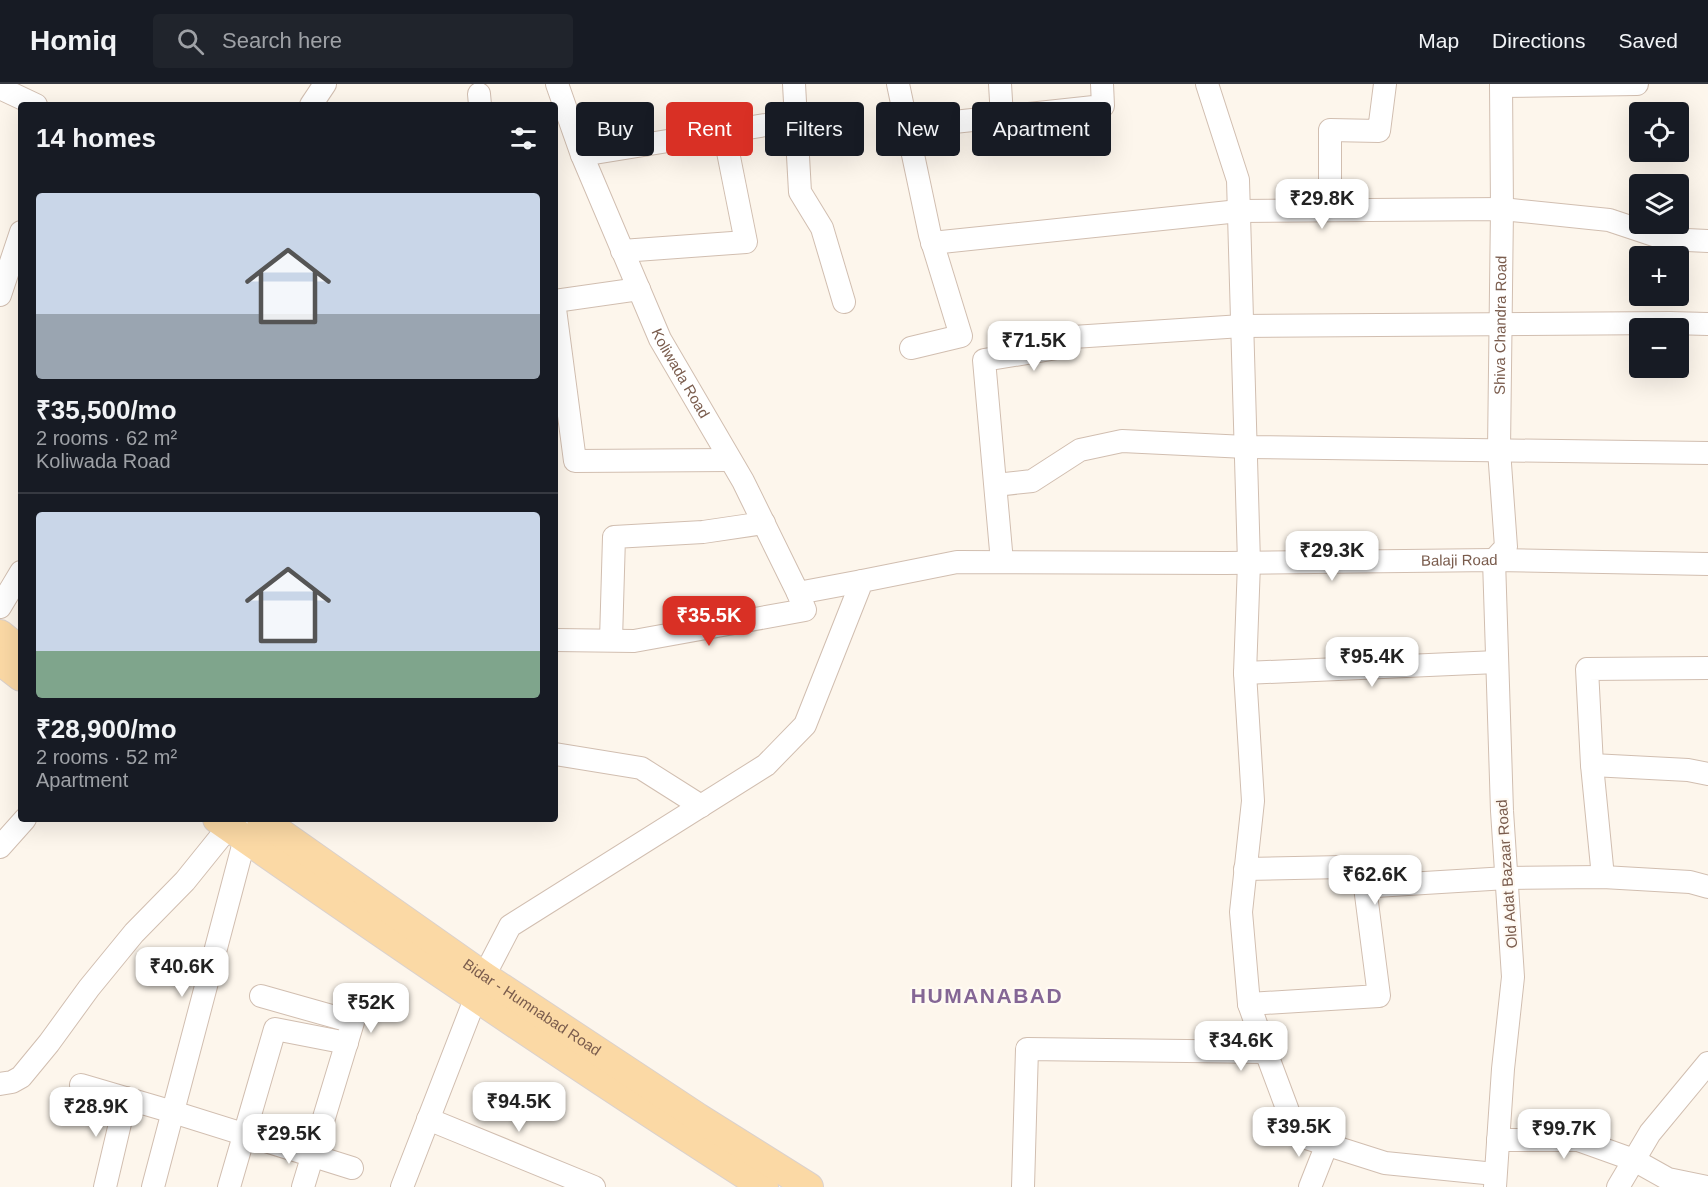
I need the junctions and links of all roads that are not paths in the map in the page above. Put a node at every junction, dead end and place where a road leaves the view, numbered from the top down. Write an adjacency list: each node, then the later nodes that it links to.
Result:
1 (325, 84): 14 (street)
2 (558, 84): 19 (street, Koliwada Road)
3 (794, 84): 15 (street)
4 (898, 84): 16 (street)
5 (1000, 84): 17 (street)
6 (1102, 84): 18 (street)
7 (1207, 84): 26 (street)
8 (1385, 84): 25 (street)
9 (1617, 84): 10 (street); 11 (street)
10 (1637, 84)
11 (1501, 85): 24 (street, Shiva Chandra Road)
12 (0, 88): 13 (street)
13 (30, 102)
14 (313, 102)
15 (795, 102)
16 (902, 102)
17 (1001, 102)
18 (1103, 102)
19 (576, 138)
20 (582, 156): 30 (street, Koliwada Road)
21 (729, 156): 30 (street)
22 (798, 156): 34 (street)
23 (913, 156): 29 (street)
24 (1502, 209): 25 (street); 28 (street); 37 (street, Shiva Chandra Road)
25 (1330, 210): 26 (street)
26 (1239, 211): 29 (street); 36 (street)
27 (18, 241): 32 (street)
28 (1708, 241)
29 (932, 243): 39 (street)
30 (622, 251): 31 (street, Koliwada Road)
31 (639, 289): 33 (street); 43 (street, Koliwada Road)
32 (0, 295)
33 (558, 301)
34 (844, 302)
35 (1708, 324): 37 (street)
36 (1242, 326): 37 (street); 40 (street); 44 (street)
37 (1501, 326): 41 (street, Shiva Chandra Road)
38 (558, 332): 43 (street)
39 (911, 348)
40 (1246, 447): 41 (street); 44 (street); 48 (street)
41 (1499, 450): 42 (street); 46 (street, Shiva Chandra Road)
42 (1708, 453)
43 (730, 460): 45 (street, Koliwada Road)
44 (996, 485): 47 (street)
45 (764, 523): 52 (street, Koliwada Road); 56 (street)
46 (1494, 560): 48 (street, Balaji Road); 49 (street, Balaji Road); 59 (street, Old Adat Bazaar Road)
47 (1002, 562): 48 (street, Balaji Road); 51 (street, Balaji Road)
48 (1249, 563): 61 (street)
49 (1708, 564)
50 (18, 577): 53 (street)
51 (862, 581): 52 (street); 66 (street)
52 (798, 593): 56 (street)
53 (0, 607)
54 (0, 634): 57 (main road)
55 (558, 640): 56 (street)
56 (611, 640)
57 (18, 649)
58 (0, 661): 62 (main road)
59 (1497, 662): 61 (street); 72 (street, Old Adat Bazaar Road)
60 (1708, 668): 64 (street)
61 (1245, 673): 70 (street)
62 (18, 675)
63 (558, 754): 66 (street)
64 (1592, 765): 65 (street); 71 (street)
65 (1708, 774)
66 (701, 806): 75 (street)
67 (22, 822): 69 (street)
68 (240, 824): 75 (main road, Bidar - Humnabad Road); 81 (street); 84 (street)
69 (0, 847)
70 (1245, 869): 73 (street); 77 (street)
71 (1603, 877): 72 (street); 74 (street)
72 (1507, 878): 73 (street); 87 (street, Old Adat Bazaar Road)
73 (1364, 879): 77 (street)
74 (1708, 887)
75 (480, 986): 85 (street); 99 (main road, Bidar - Humnabad Road); 100 (main road, Bidar - Humnabad Road)
76 (261, 996): 78 (street)
77 (1249, 1004): 79 (street)
78 (347, 1043): 86 (street); 89 (street)
79 (1266, 1052): 88 (street); 101 (street)
80 (1708, 1063): 90 (street)
81 (0, 1084)
82 (81, 1085): 83 (street)
83 (126, 1098): 84 (street); 93 (street)
84 (173, 1112): 86 (street); 94 (street)
85 (428, 1119): 97 (street); 98 (street)
86 (244, 1134): 89 (street); 95 (street)
87 (1498, 1140): 90 (street); 92 (street, Old Adat Bazaar Road)
88 (1327, 1144): 92 (street); 102 (street)
89 (313, 1156): 91 (street); 96 (street)
90 (1634, 1160): 103 (street); 104 (street)
91 (352, 1168)
92 (1495, 1180)
93 (105, 1187)
94 (153, 1187)
95 (229, 1187)
96 (303, 1187)
97 (402, 1187)
98 (594, 1187)
99 (764, 1187)
100 (809, 1187)
101 (1023, 1187)
102 (1310, 1187)
103 (1618, 1187)
104 (1707, 1187)

